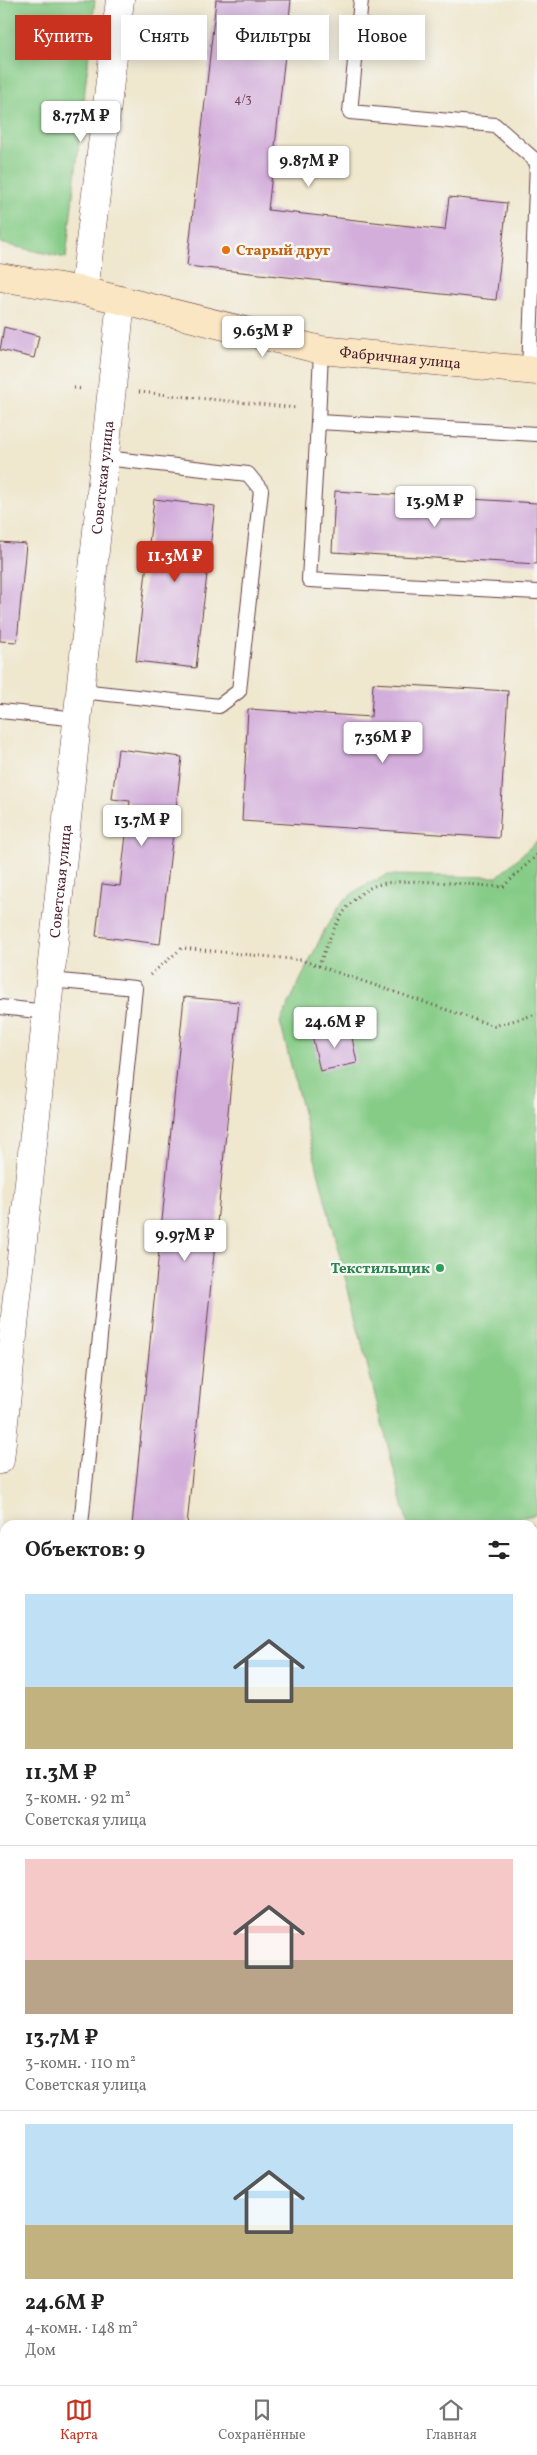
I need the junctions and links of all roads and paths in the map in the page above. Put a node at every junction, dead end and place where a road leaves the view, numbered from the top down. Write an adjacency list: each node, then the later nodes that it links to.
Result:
1 (120, 0): 4 (street)
2 (361, 0): 7 (lane)
3 (0, 277): 4 (street, Фабричная улица)
4 (84, 291): 5 (street, Фабричная улица)
5 (122, 301): 6 (street, Фабричная улица); 10 (street, Советская улица)
6 (321, 350): 7 (street, Фабричная улица); 8 (lane)
7 (533, 371)
8 (318, 422): 9 (lane); 11 (lane)
9 (537, 434)
10 (105, 458): 12 (street, Советская улица); 12 (lane)
11 (537, 592)
12 (81, 691): 14 (street, Советская улица)
13 (0, 711): 14 (lane)
14 (78, 718): 17 (street, Советская улица)
15 (537, 854): 16 (path)
16 (319, 966): 18 (path); 21 (path)
17 (50, 980): 18 (lane); 20 (street, Советская улица)
18 (134, 988): 24 (lane)
19 (0, 1007): 20 (lane)
20 (47, 1012): 22 (street, Советская улица)
21 (537, 1014)
22 (8, 1304): 23 (street, Советская улица)
23 (0, 1460)
24 (81, 1520)

